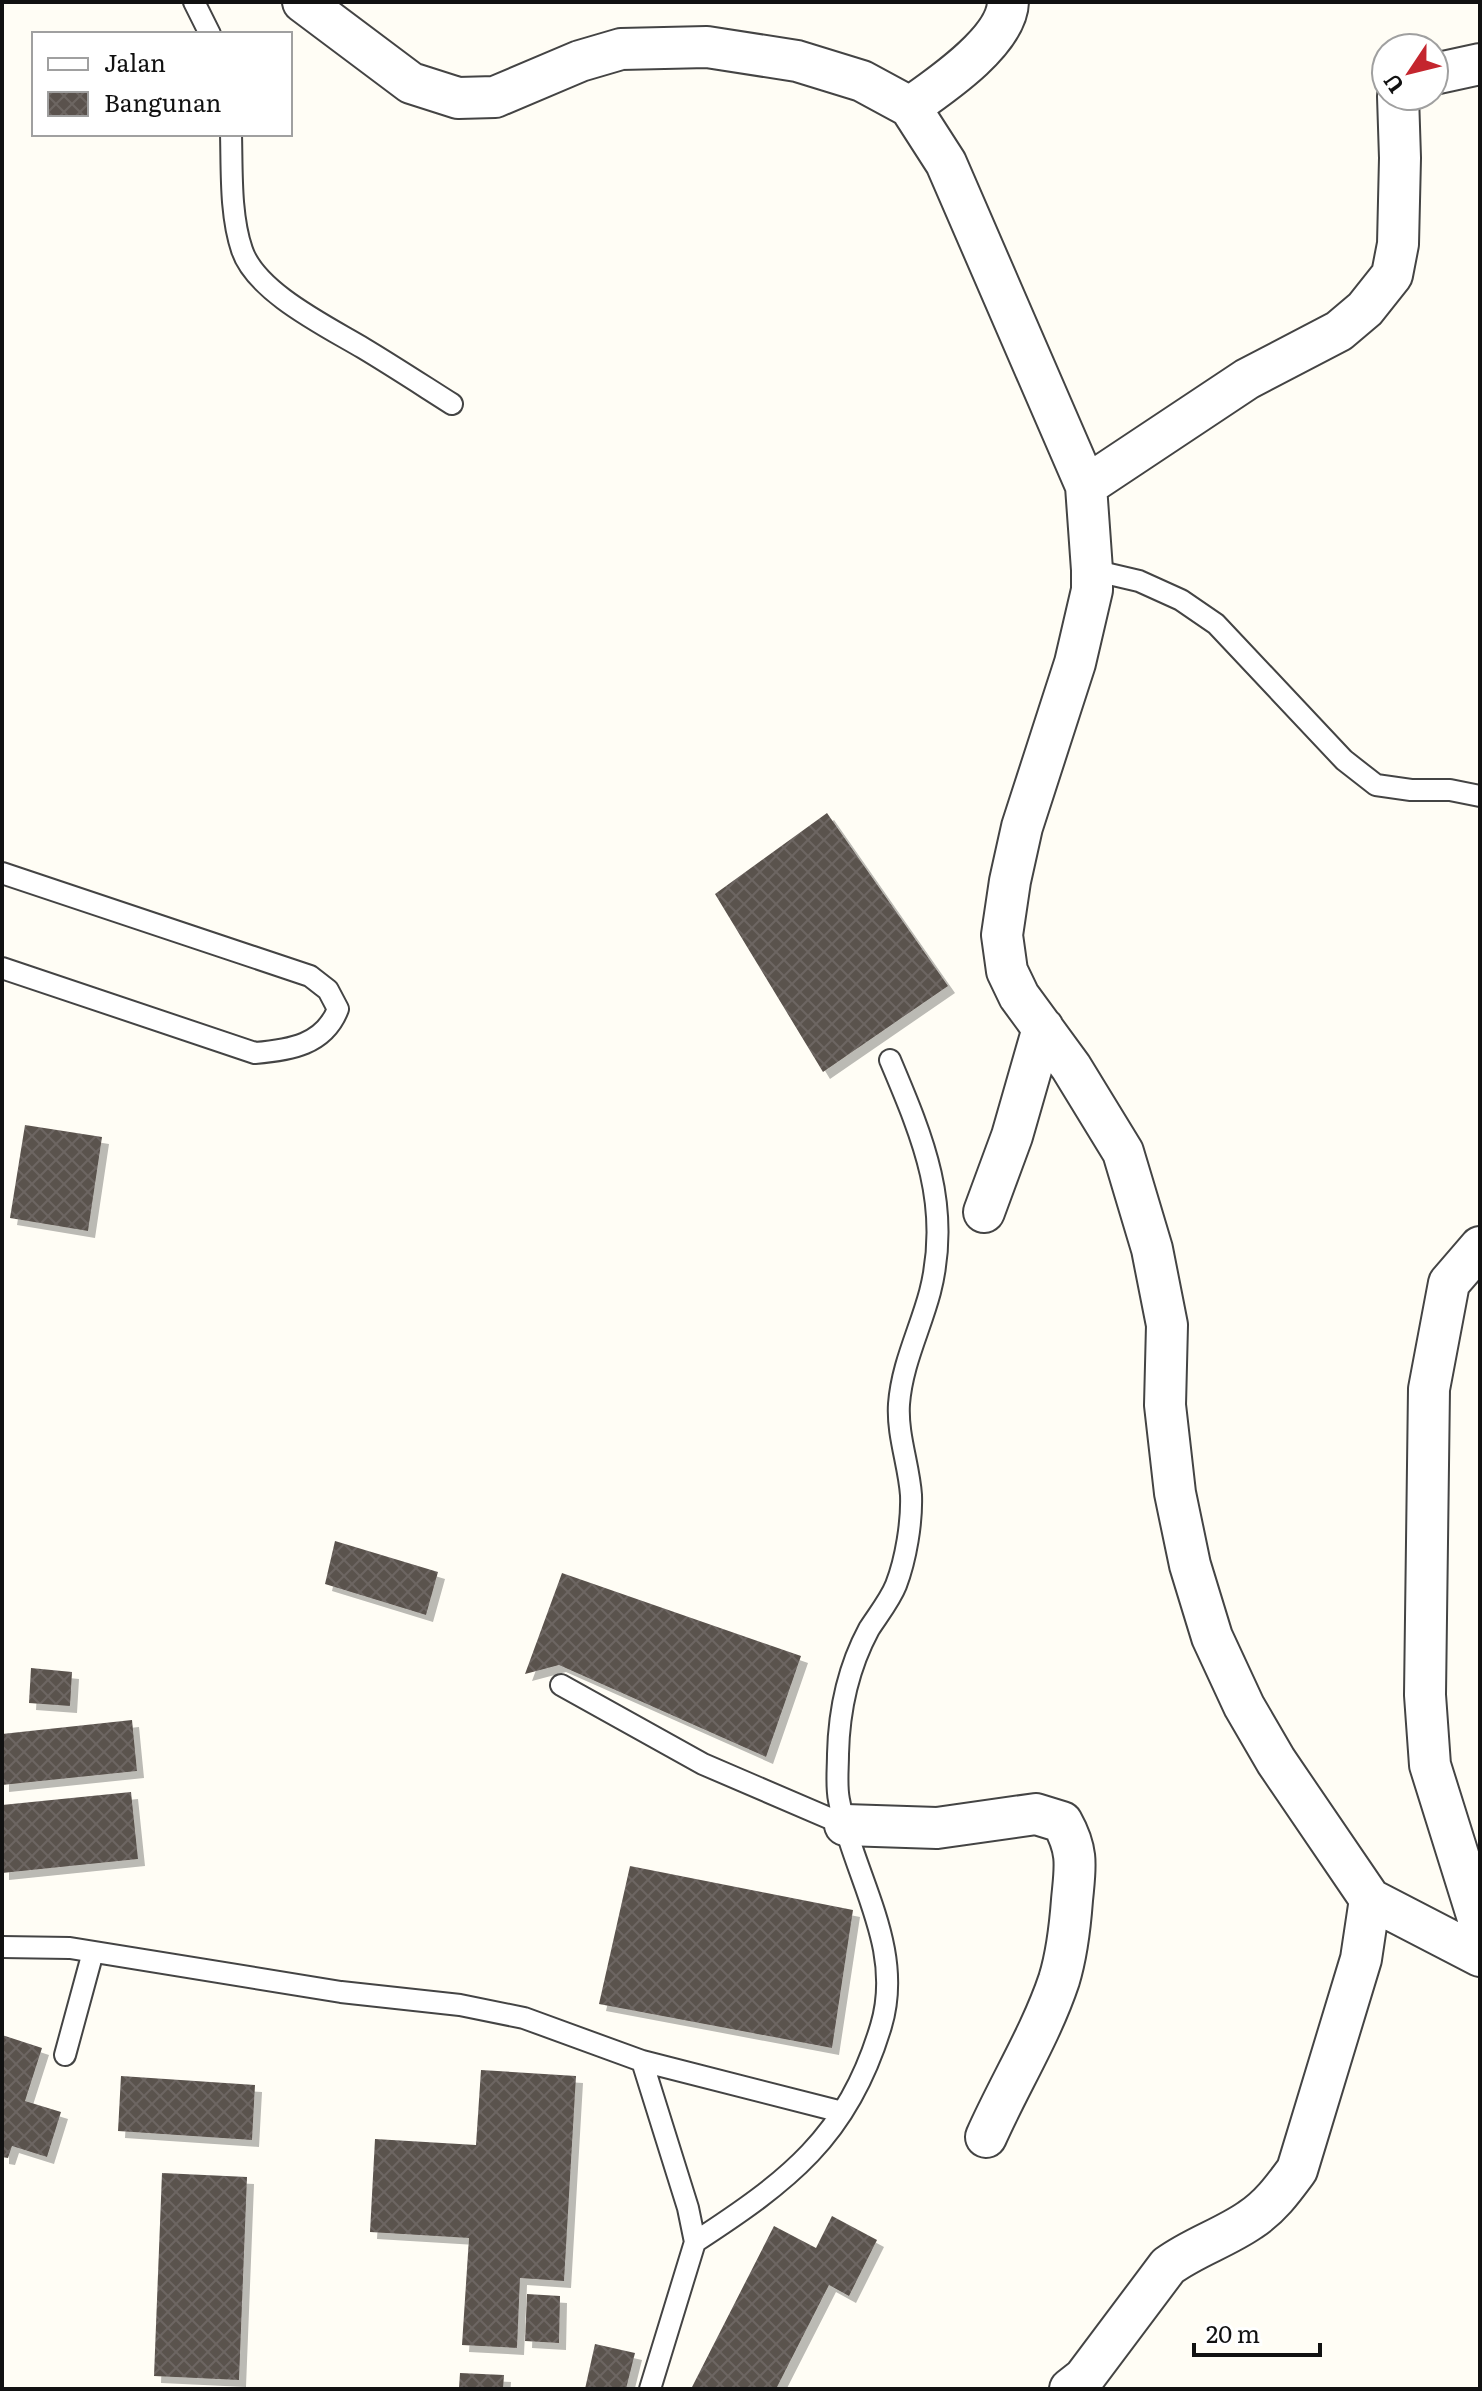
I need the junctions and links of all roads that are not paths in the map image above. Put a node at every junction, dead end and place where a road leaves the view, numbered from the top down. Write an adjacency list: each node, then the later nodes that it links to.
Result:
1 (194, 2): 4 (lane)
2 (303, 2): 7 (street)
3 (1008, 2): 7 (street)
4 (209, 32)
5 (1480, 64): 6 (street)
6 (1450, 71)
7 (910, 107): 11 (street)
8 (1399, 112): 11 (street)
9 (231, 136): 10 (lane)
10 (452, 404)
11 (1086, 486): 12 (street)
12 (1092, 570): 13 (lane); 16 (street)
13 (1480, 796)
14 (2, 873): 15 (lane)
15 (2, 968)
16 (1043, 1028): 18 (street); 22 (street)
17 (890, 1060): 21 (lane)
18 (984, 1212)
19 (1480, 1247): 23 (street)
20 (561, 1685): 21 (lane)
21 (845, 1825): 29 (lane); 30 (street)
22 (1370, 1899): 26 (street); 33 (street)
23 (1480, 1925)
24 (2, 1947): 25 (lane)
25 (93, 1952): 27 (lane); 28 (lane)
26 (1480, 1956)
27 (65, 2055)
28 (642, 2061): 29 (lane); 31 (lane)
29 (842, 2112): 31 (lane)
30 (986, 2137)
31 (695, 2242): 32 (lane)
32 (650, 2389)
33 (1070, 2389)

